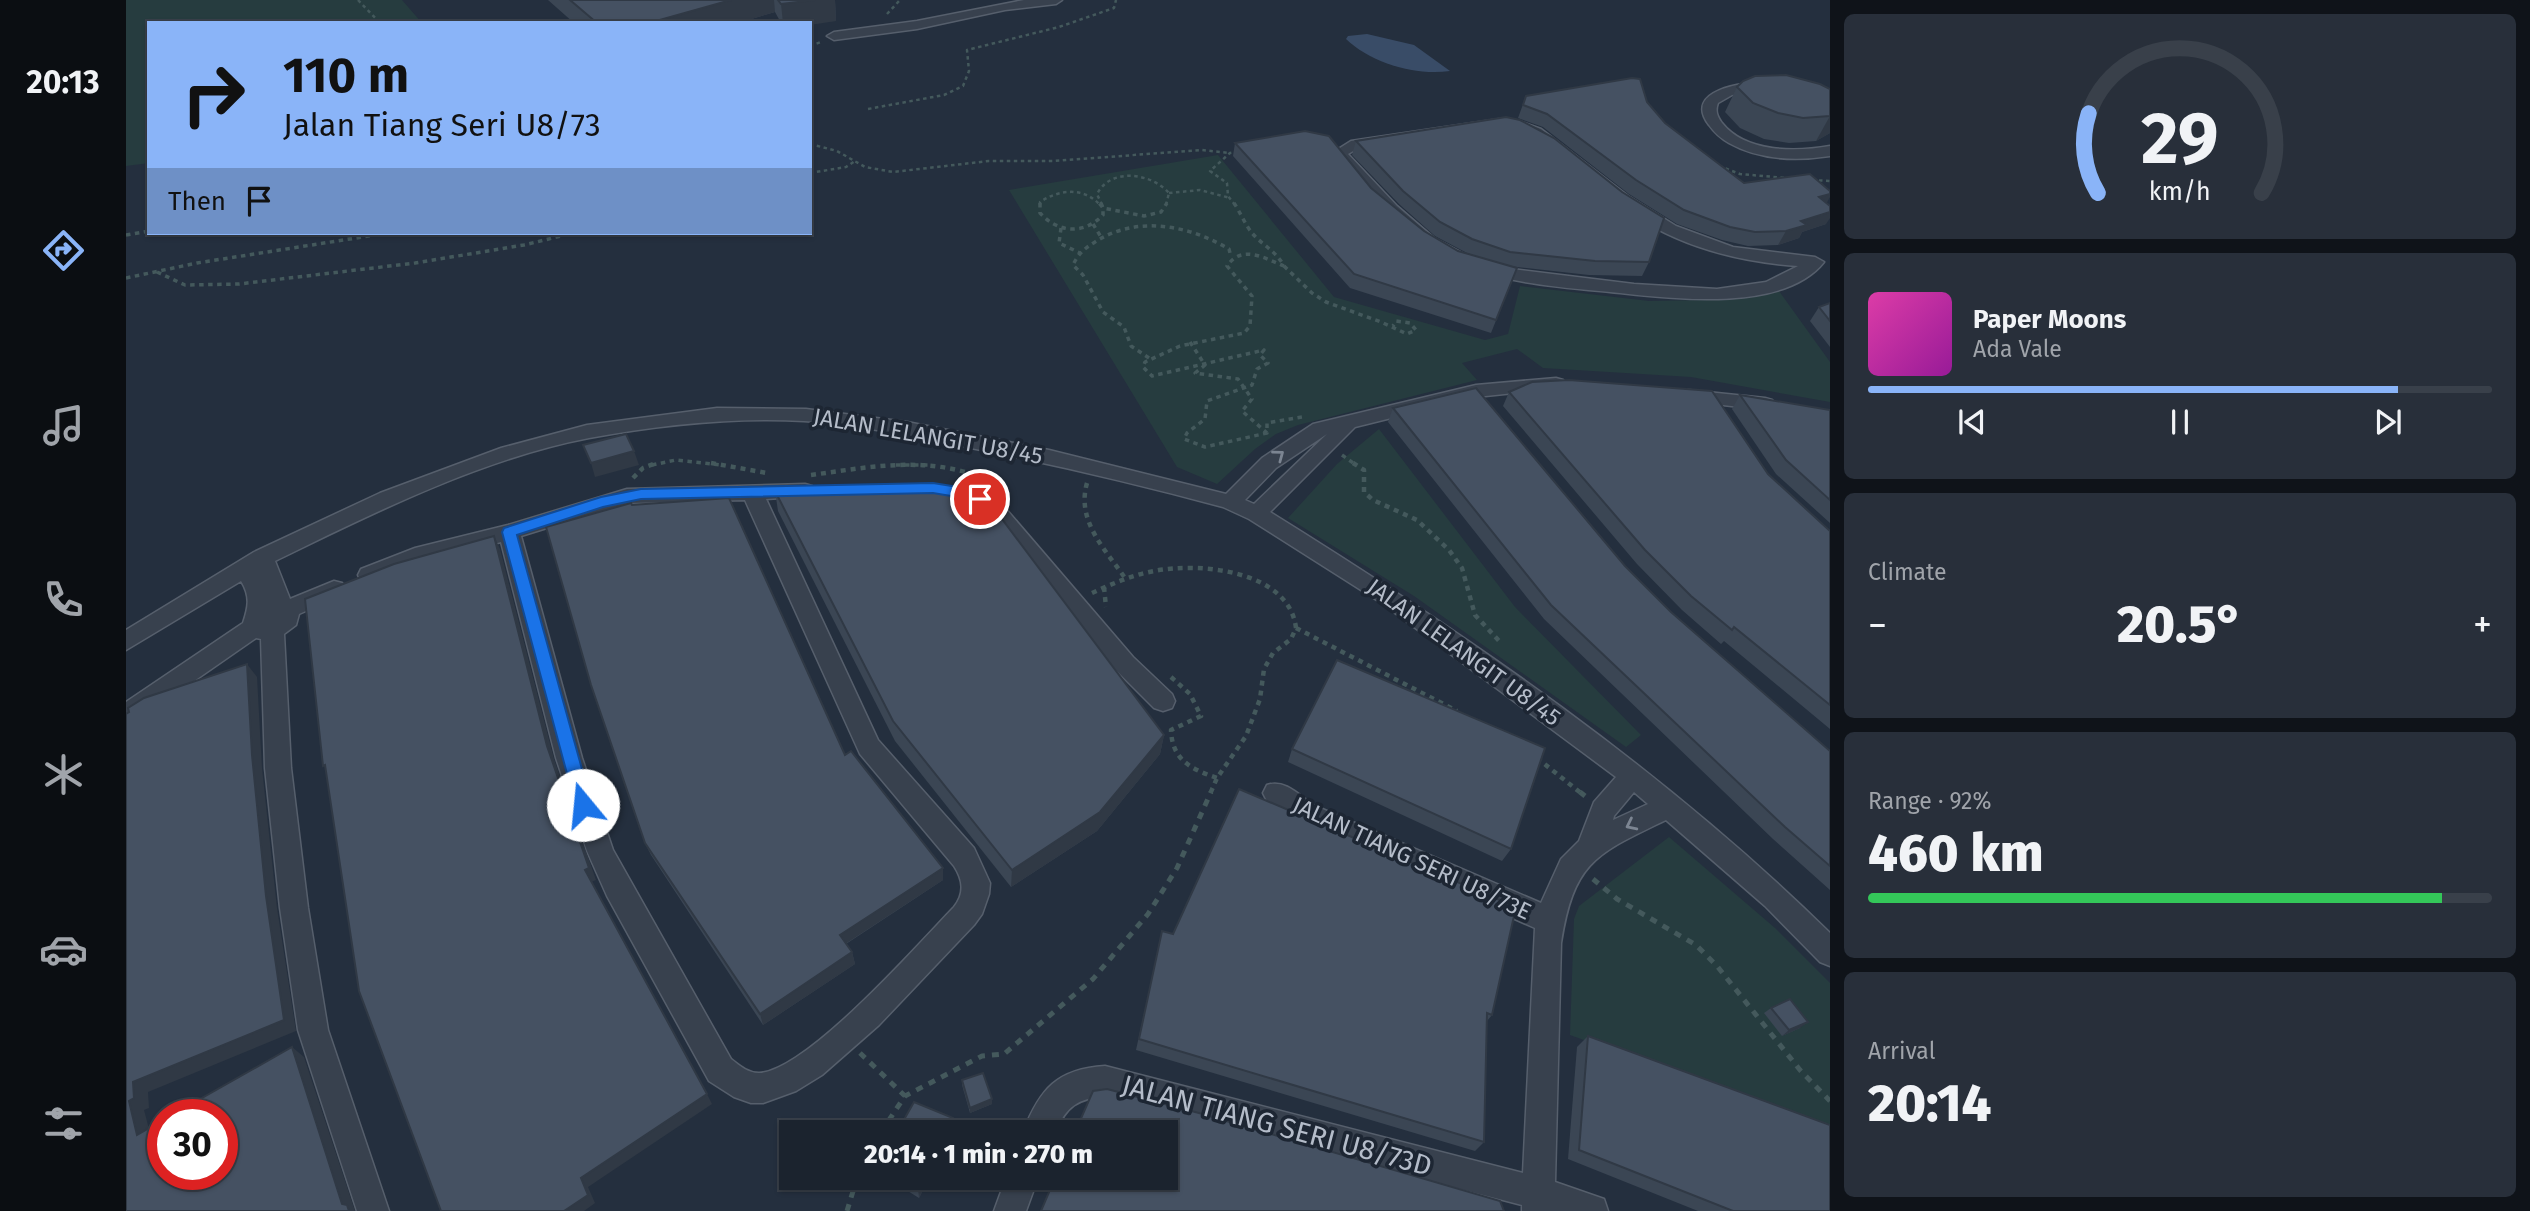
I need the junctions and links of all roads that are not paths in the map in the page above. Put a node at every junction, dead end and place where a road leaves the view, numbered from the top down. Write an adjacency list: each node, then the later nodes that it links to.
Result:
1 (1056, 0): 2 (street)
2 (834, 36)
3 (1776, 91): 4 (street)
4 (1830, 151)
5 (1830, 247): 6 (street)
6 (1815, 262): 6 (street)
7 (1576, 386): 8 (street)
8 (1476, 391): 12 (street); 14 (street)
9 (1670, 394): 10 (street)
10 (1711, 398): 11 (street); 13 (street)
11 (1782, 406)
12 (1494, 412)
13 (1726, 421)
14 (1327, 435): 18 (street, one-way to 14); 19 (street)
15 (946, 489): 24 (street)
16 (822, 490): 17 (street)
17 (752, 492): 20 (street); 20 (street)
18 (1230, 502): 19 (street, JALAN LELANGIT U8/45); 21 (street, JALAN LELANGIT U8/45)
19 (1257, 514): 26 (street, JALAN LELANGIT U8/45)
20 (509, 532): 22 (street)
21 (253, 563): 22 (street); 23 (street, JALAN LELANGIT U8/45)
22 (271, 617): 25 (street); 35 (street)
23 (126, 641)
24 (1163, 701)
25 (126, 715)
26 (1633, 775): 28 (street, JALAN LELANGIT U8/45); 29 (street)
27 (1276, 793): 30 (street, JALAN TIANG SERI U8/73E)
28 (1671, 805): 29 (street, one-way to 29); 31 (street, JALAN LELANGIT U8/45)
29 (1582, 853): 30 (street)
30 (1550, 921): 34 (street)
31 (1830, 952)
32 (1044, 1120): 34 (street, JALAN TIANG SERI U8/73D)
33 (1018, 1190): 36 (street)
34 (1538, 1202): 37 (street)
35 (373, 1211)
36 (1010, 1211)
37 (1592, 1211)

